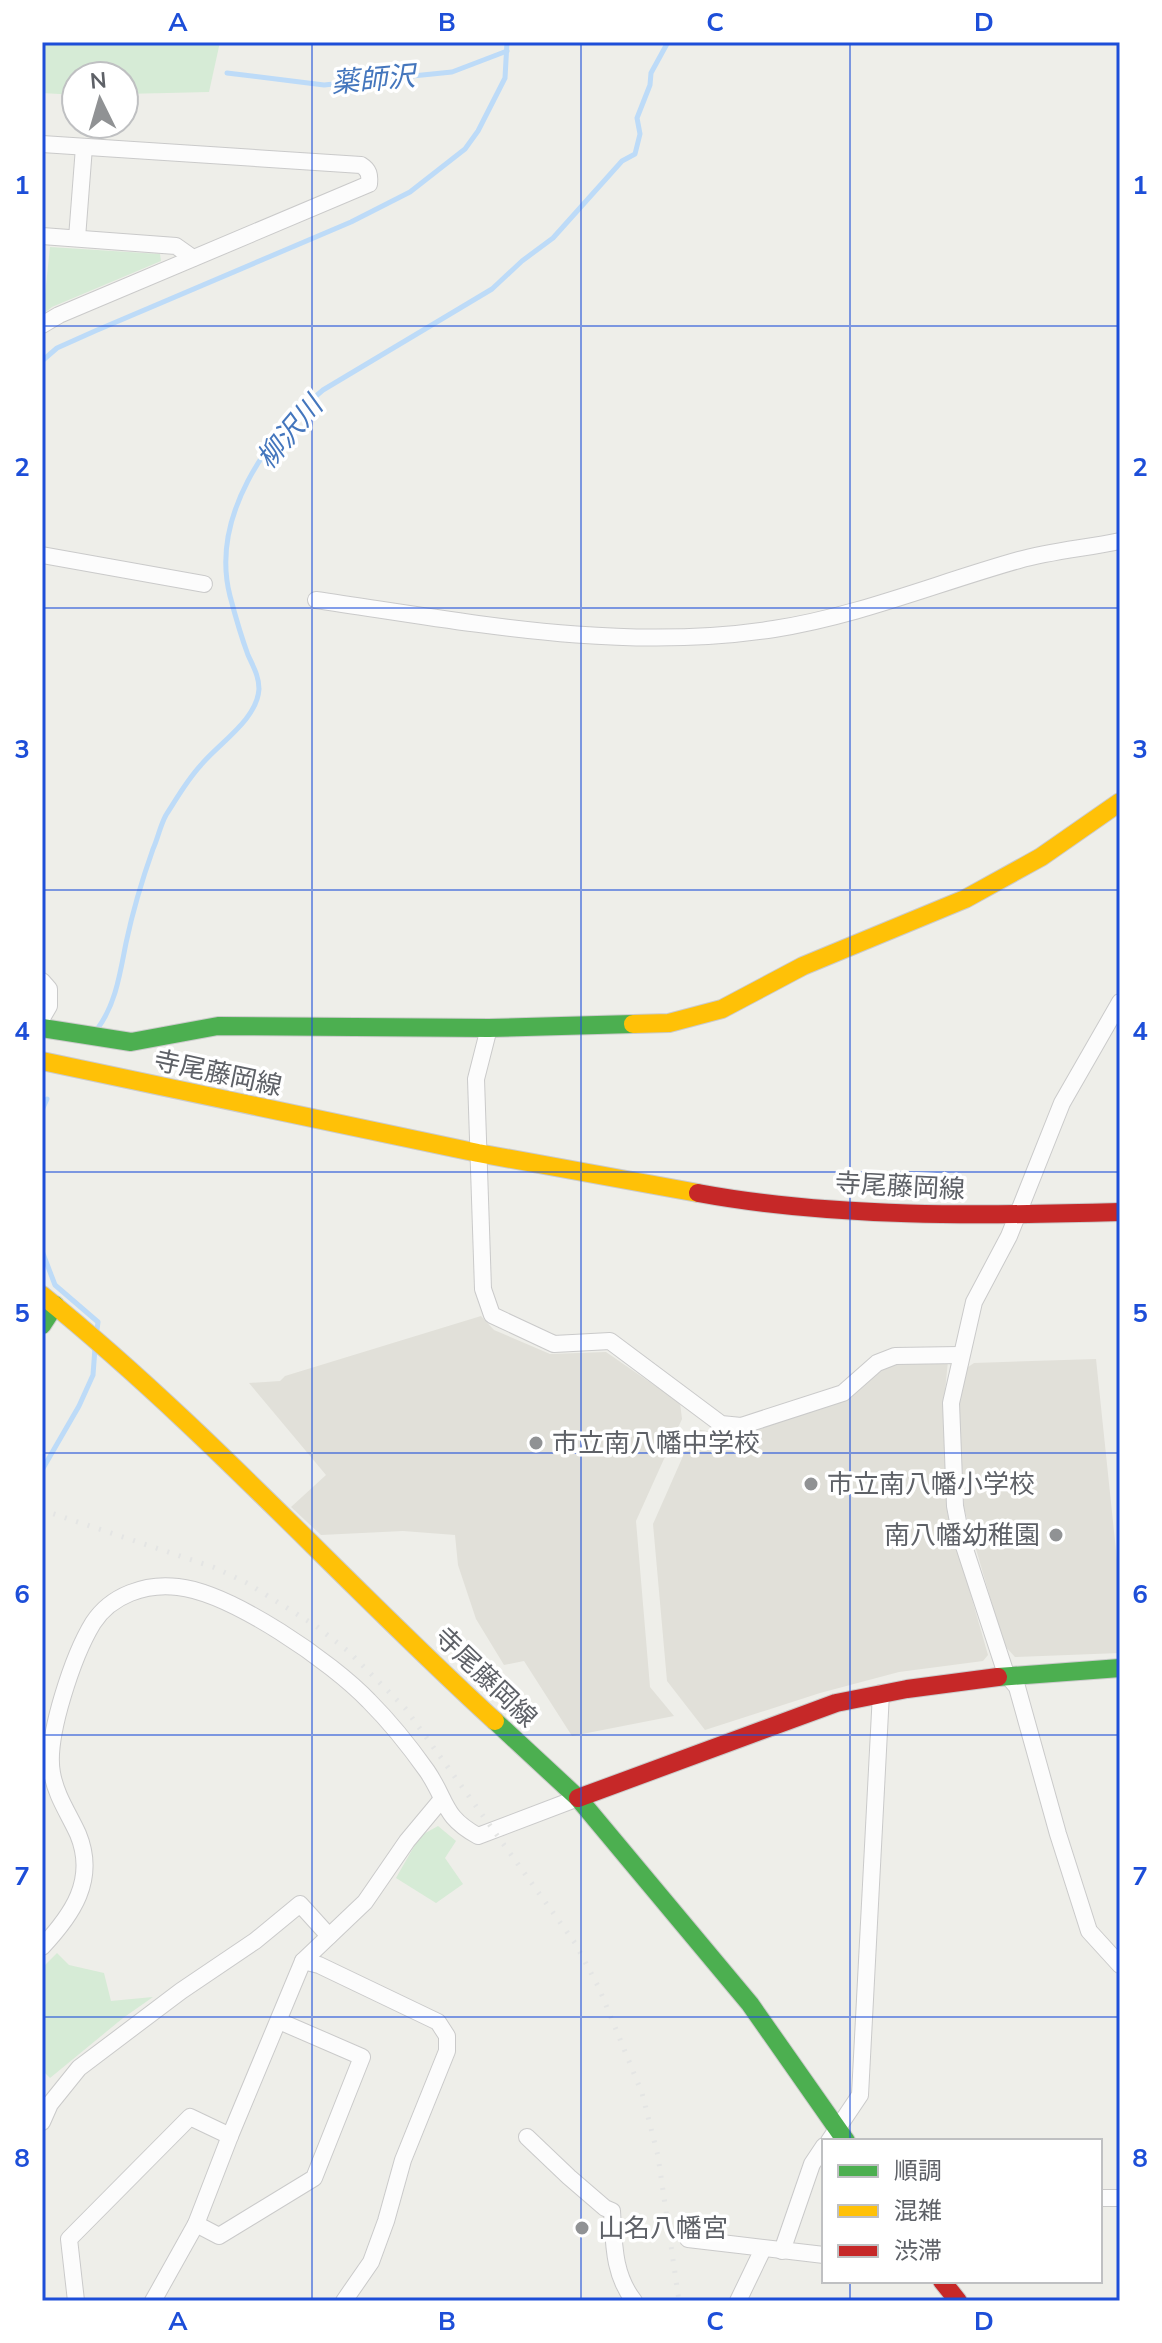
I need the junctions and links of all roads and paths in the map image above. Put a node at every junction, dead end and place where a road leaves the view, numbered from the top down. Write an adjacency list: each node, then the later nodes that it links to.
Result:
1 (42, 144): 2 (street)
2 (84, 147): 4 (street); 5 (street)
3 (42, 236): 4 (street)
4 (77, 238): 5 (street)
5 (193, 258): 6 (street)
6 (42, 325)
7 (1120, 541): 10 (street)
8 (42, 555): 9 (street)
9 (204, 584)
10 (316, 600)
11 (1120, 802): 16 (main road)
12 (42, 981): 14 (street)
13 (1120, 1002): 22 (street)
14 (42, 1018)
15 (42, 1028): 16 (main road)
16 (489, 1028): 20 (street)
17 (42, 1061): 19 (main road, 寺尾藤岡線)
18 (42, 1073): 19 (main road, 寺尾藤岡線)
19 (113, 1077): 20 (main road, 寺尾藤岡線)
20 (478, 1153): 22 (main road, 寺尾藤岡線); 25 (street)
21 (1120, 1212): 22 (main road, 寺尾藤岡線)
22 (1017, 1216): 25 (street)
23 (48, 1300): 24 (main road); 29 (main road, 寺尾藤岡線)
24 (42, 1325)
25 (960, 1355): 27 (street)
26 (1120, 1668): 27 (main road)
27 (1006, 1674): 28 (main road); 34 (street)
28 (881, 1693): 29 (main road); 39 (street)
29 (578, 1798): 30 (street); 39 (main road, 寺尾藤岡線)
30 (442, 1799): 31 (street); 32 (street)
31 (329, 1936): 33 (street); 36 (street)
32 (42, 1947)
33 (303, 1961): 35 (street); 49 (street)
34 (1120, 1965)
35 (279, 2021): 37 (street); 41 (street)
36 (42, 2122)
37 (230, 2136): 41 (street); 47 (street)
38 (527, 2137): 50 (street)
39 (838, 2137)
40 (822, 2149): 44 (street)
41 (196, 2224): 48 (street)
42 (688, 2239): 43 (street)
43 (763, 2249): 44 (street); 51 (street)
44 (782, 2251): 45 (street)
45 (822, 2255)
46 (944, 2283): 52 (main road)
47 (76, 2301)
48 (153, 2301)
49 (344, 2301)
50 (634, 2301)
51 (738, 2301)
52 (958, 2301)

